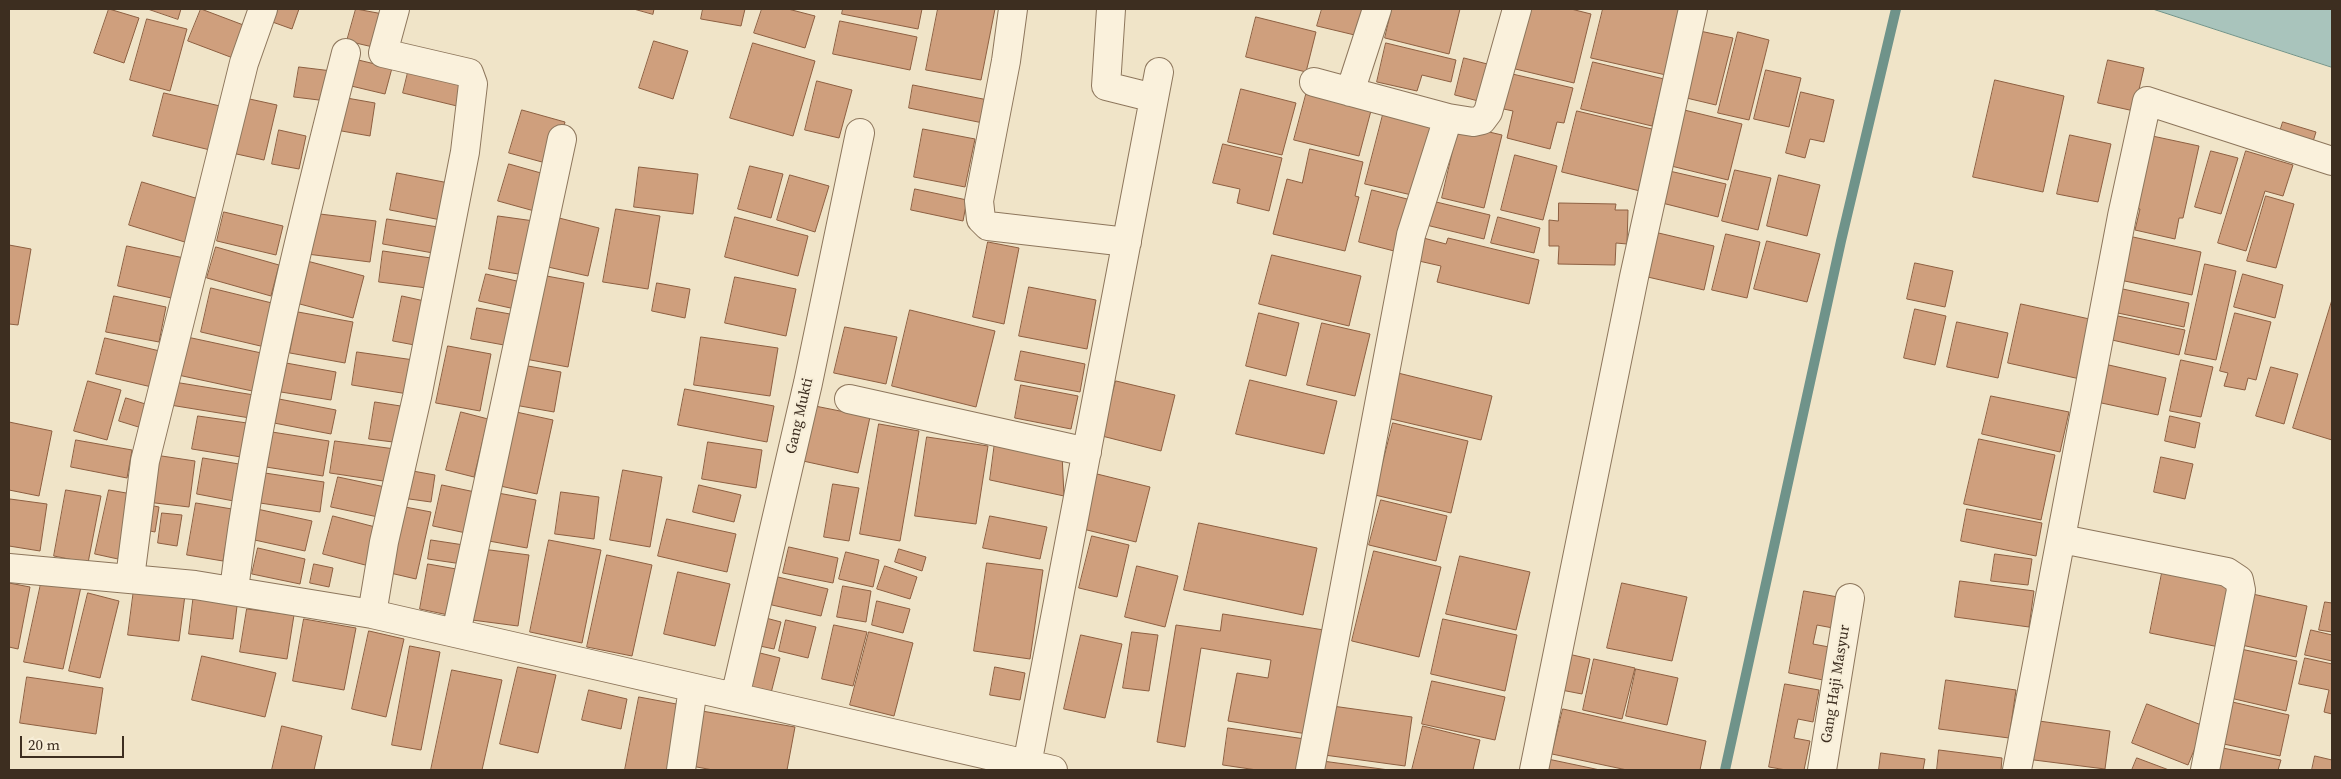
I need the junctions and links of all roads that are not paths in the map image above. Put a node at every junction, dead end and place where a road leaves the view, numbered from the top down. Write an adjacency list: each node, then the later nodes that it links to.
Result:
1 (263, 9): 22 (street)
2 (396, 9): 25 (street)
3 (1013, 9): 17 (street)
4 (1111, 9): 12 (street)
5 (1377, 9): 11 (street)
6 (1517, 9): 13 (street)
7 (1693, 9): 32 (street)
8 (346, 53): 23 (street)
9 (1159, 72): 12 (street)
10 (1314, 82): 11 (street)
11 (1350, 92): 13 (street)
12 (1154, 98): 17 (street)
13 (1448, 118): 31 (street)
14 (860, 133): 28 (street, Gang Mukti)
15 (562, 139): 26 (street)
16 (2332, 161): 20 (street)
17 (1127, 242): 19 (street)
18 (849, 399): 19 (street)
19 (1087, 452): 29 (street)
20 (2062, 539): 34 (street); 35 (street)
21 (9, 568): 22 (street)
22 (130, 578): 23 (street)
23 (234, 590): 25 (street)
24 (1850, 598): 33 (street, Gang Haji Masyur)
25 (372, 614): 26 (street)
26 (456, 633): 27 (street)
27 (694, 688): 28 (street); 30 (street)
28 (735, 697): 29 (street)
29 (1035, 768)
30 (681, 770)
31 (1310, 770)
32 (1534, 770)
33 (1822, 770)
34 (2017, 770)
35 (2205, 770)

